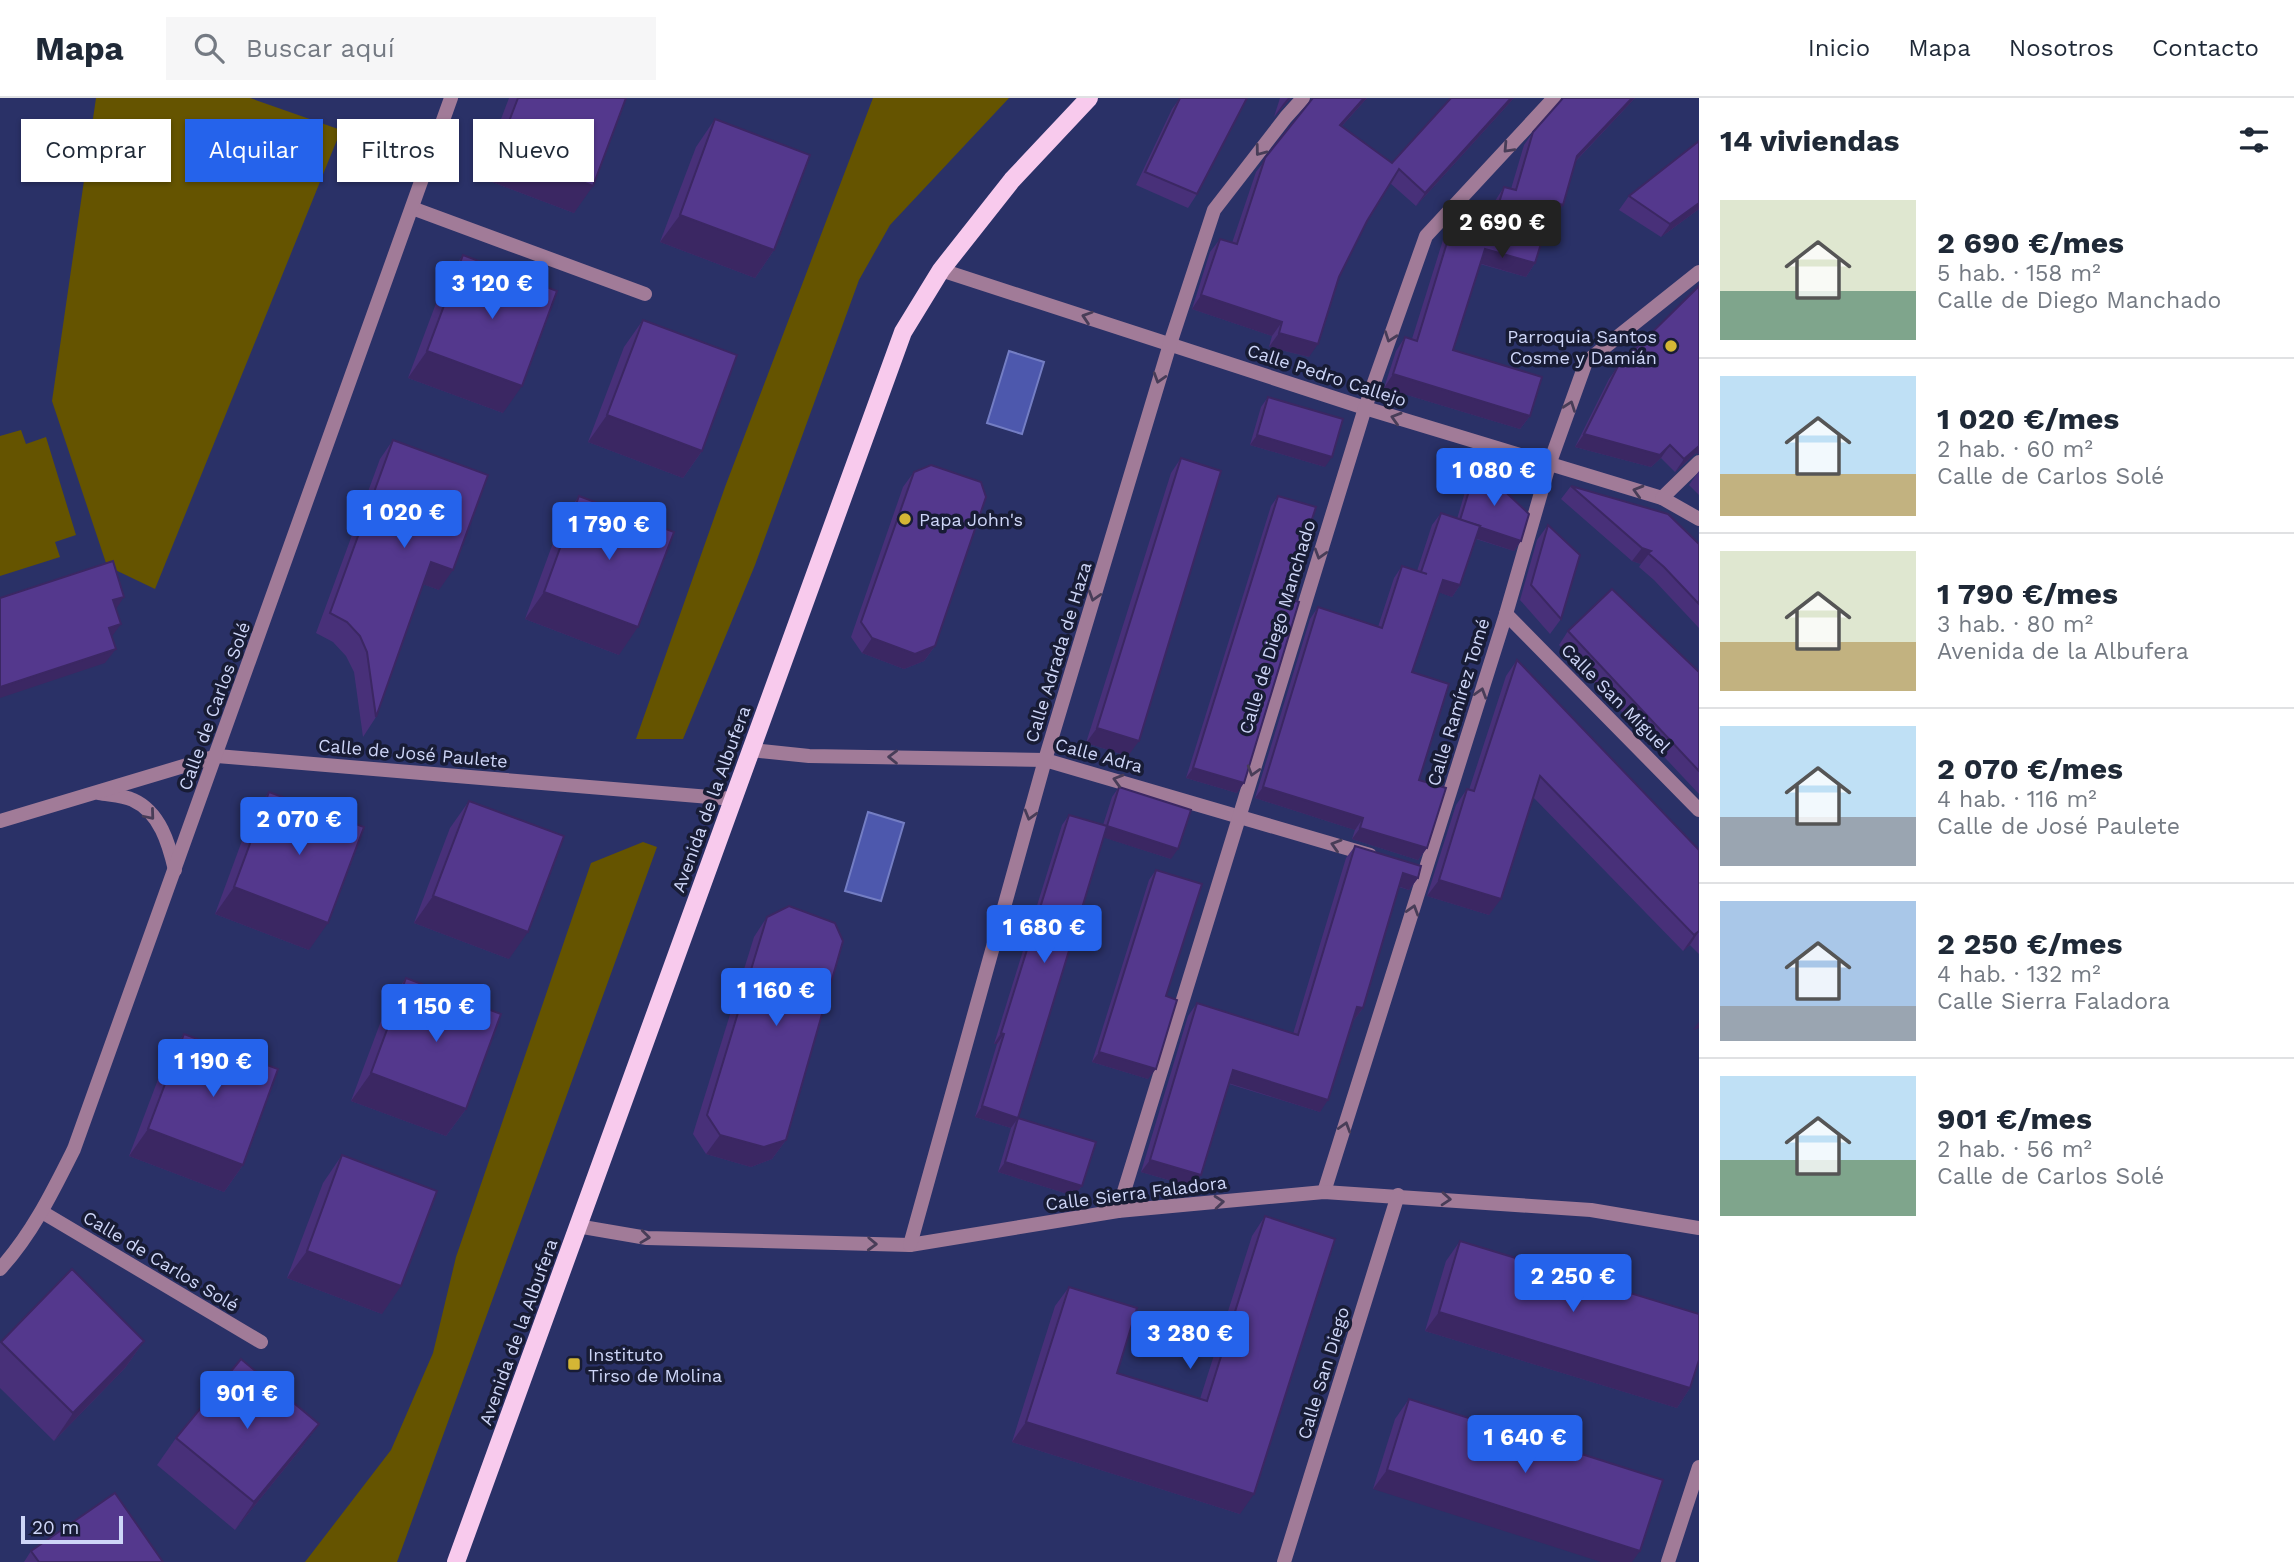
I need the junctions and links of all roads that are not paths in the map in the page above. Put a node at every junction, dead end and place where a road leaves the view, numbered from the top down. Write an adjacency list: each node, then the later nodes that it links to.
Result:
1 (452, 98): 5 (street, Calle de Carlos Solé)
2 (1089, 98): 6 (main road, Avenida de la Albufera)
3 (1303, 98): 9 (street, Calle Adrada de Haza, one-way to 9)
4 (1554, 98): 10 (street, Calle de Diego Manchado, one-way to 10)
5 (412, 208): 8 (street); 17 (street, Calle de Carlos Solé)
6 (941, 270): 9 (street, Calle Pedro Callejo, one-way to 6); 16 (main road, Avenida de la Albufera)
7 (1699, 272): 12 (street, Calle Ramírez Tomé, one-way to 7)
8 (646, 294)
9 (1170, 344): 10 (street, Calle Pedro Callejo); 18 (street, Calle Adrada de Haza, one-way to 18)
10 (1365, 408): 12 (street, Calle Pedro Callejo, one-way to 10); 22 (street, Calle de Diego Manchado, one-way to 22)
11 (1699, 462): 13 (street)
12 (1549, 465): 13 (street, Calle Pedro Callejo, one-way to 12); 15 (street, Calle Ramírez Tomé)
13 (1662, 498): 14 (street, Calle Pedro Callejo)
14 (1699, 519)
15 (1506, 614): 21 (street, Calle San Miguel); 26 (street, Calle Ramírez Tomé, one-way to 15)
16 (751, 750): 18 (street, Calle Adra, one-way to 16); 20 (main road, Avenida de la Albufera)
17 (217, 756): 19 (street, Calle de José Paulete); 20 (street, Calle de José Paulete); 25 (street, Calle de Carlos Solé)
18 (1045, 760): 22 (street, Calle Adra, one-way to 18); 32 (street, Calle Adrada de Haza, one-way to 32)
19 (94, 792): 23 (street, Calle de José Paulete); 25 (street, Calle de José Paulete, one-way to 25)
20 (734, 799): 30 (main road, Avenida de la Albufera)
21 (1699, 810)
22 (1239, 815): 24 (street, Calle Adra, one-way to 22); 28 (street, Calle de Diego Manchado)
23 (0, 821)
24 (1385, 860)
25 (176, 871): 29 (street, Calle de Carlos Solé)
26 (1324, 1192): 27 (street, Calle Sierra Faladora); 28 (street, Calle Sierra Faladora, one-way to 26)
27 (1398, 1195): 31 (street, Calle Sierra Faladora, one-way to 31); 37 (street, Calle San Diego)
28 (1118, 1211): 32 (street, Calle Sierra Faladora)
29 (42, 1212): 33 (street, Calle de Carlos Solé); 34 (street, Calle de Carlos Solé)
30 (578, 1226): 32 (street, Calle Sierra Faladora, one-way to 32); 36 (main road, Avenida de la Albufera)
31 (1699, 1228)
32 (910, 1245)
33 (0, 1269)
34 (261, 1342)
35 (1699, 1467): 38 (street)
36 (456, 1562)
37 (1284, 1562)
38 (1668, 1562)

